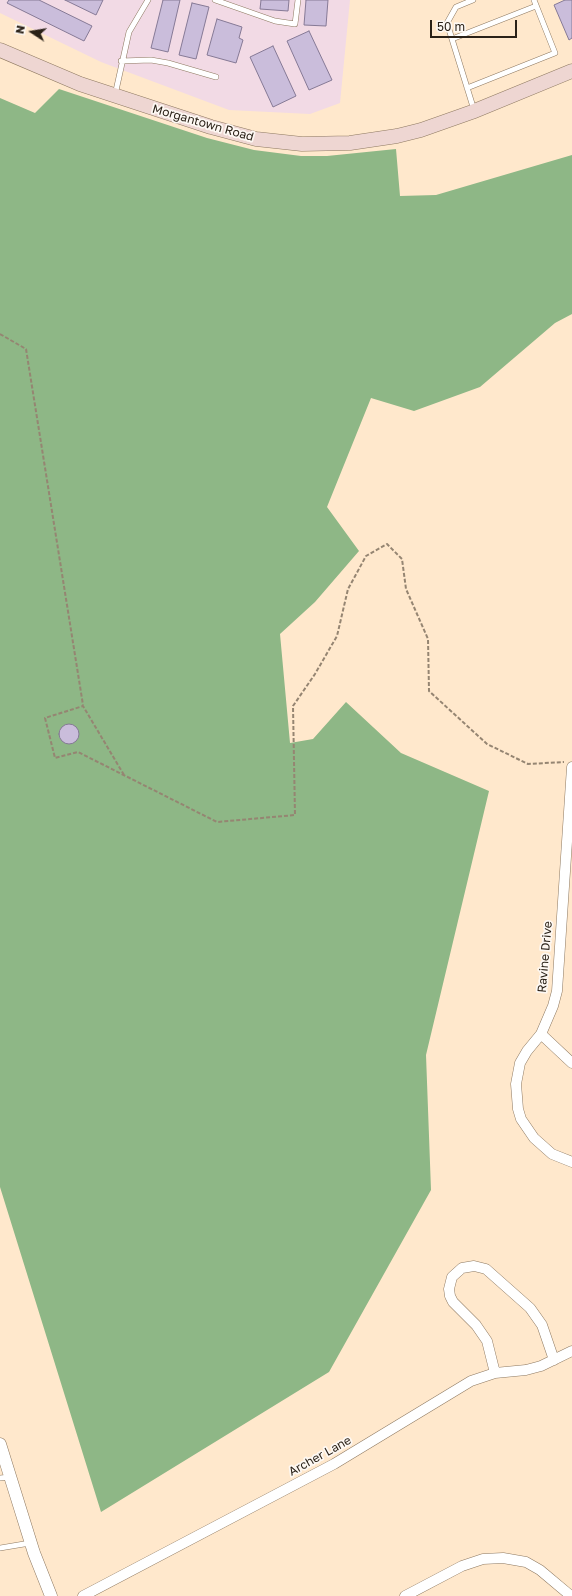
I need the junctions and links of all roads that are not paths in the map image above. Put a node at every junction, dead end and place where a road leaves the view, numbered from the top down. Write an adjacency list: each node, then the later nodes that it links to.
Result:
1 (148, 0): 9 (lane)
2 (215, 0): 3 (lane)
3 (298, 0)
4 (473, 0): 7 (lane)
5 (534, 0): 6 (lane)
6 (536, 6): 7 (lane); 12 (lane)
7 (452, 39): 12 (lane)
8 (0, 50): 13 (main road, Morgantown Road)
9 (121, 61): 11 (lane); 13 (lane)
10 (572, 71): 14 (main road, Morgantown Road)
11 (216, 77)
12 (468, 88): 14 (lane)
13 (115, 96): 14 (main road, Morgantown Road)
14 (475, 111)
15 (568, 765): 16 (street, Ravine Drive)
16 (541, 1034): 17 (street); 18 (street, Ravine Drive)
17 (572, 1063)
18 (572, 1162)
19 (572, 1351): 20 (street, Archer Lane)
20 (554, 1360): 21 (street, Archer Lane); 21 (street)
21 (495, 1373): 27 (street, Archer Lane)
22 (0, 1444): 23 (street)
23 (5, 1478): 24 (street)
24 (31, 1543): 25 (lane); 26 (street)
25 (0, 1548)
26 (51, 1596)
27 (84, 1596)
28 (405, 1596): 29 (street)
29 (571, 1596)

